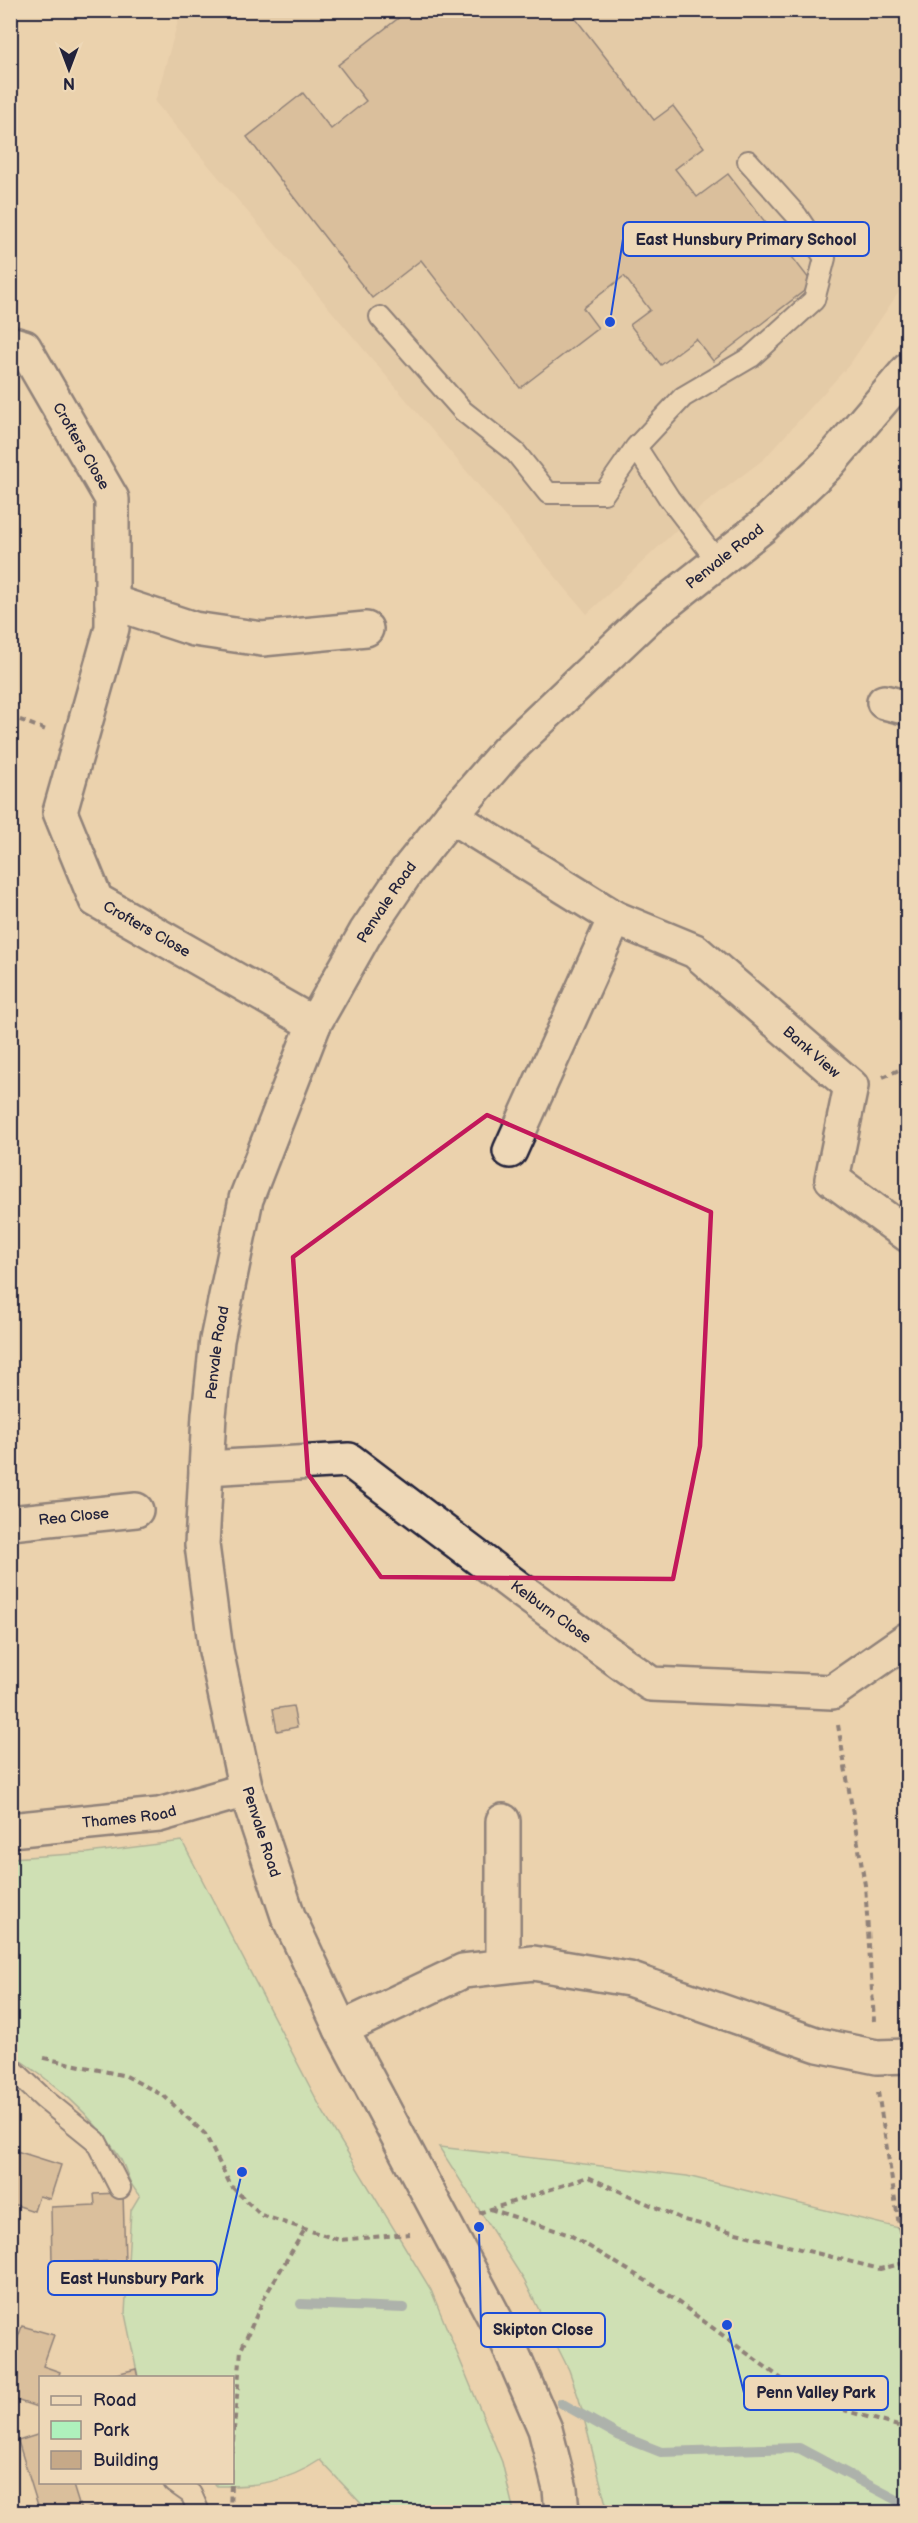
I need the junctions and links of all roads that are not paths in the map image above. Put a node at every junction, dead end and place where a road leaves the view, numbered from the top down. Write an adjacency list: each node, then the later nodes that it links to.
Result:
1 (748, 161): 5 (lane)
2 (380, 317): 5 (lane)
3 (10, 343): 7 (street, Crofters Close)
4 (902, 388): 6 (street, Penvale Road)
5 (636, 447): 6 (lane)
6 (718, 562): 9 (street, Penvale Road)
7 (112, 602): 8 (street); 11 (street, Crofters Close)
8 (366, 629)
9 (451, 816): 10 (street, Bank View); 11 (street, Penvale Road)
10 (615, 918): 12 (street); 13 (street, Bank View)
11 (314, 1024): 14 (street, Penvale Road)
12 (510, 1151)
13 (908, 1235)
14 (206, 1468): 17 (street, Kelburn Close); 18 (street, Penvale Road)
15 (136, 1510): 16 (street, Rea Close)
16 (10, 1523)
17 (908, 1640)
18 (246, 1790): 20 (street, Thames Road); 22 (street, Penvale Road)
19 (503, 1821): 21 (street)
20 (10, 1830)
21 (503, 1965): 22 (street); 23 (street)
22 (341, 2029): 28 (street, Penvale Road)
23 (892, 2057)
24 (10, 2067): 25 (lane)
25 (120, 2188)
26 (177, 2484): 27 (lane)
27 (199, 2512)
28 (562, 2512)

